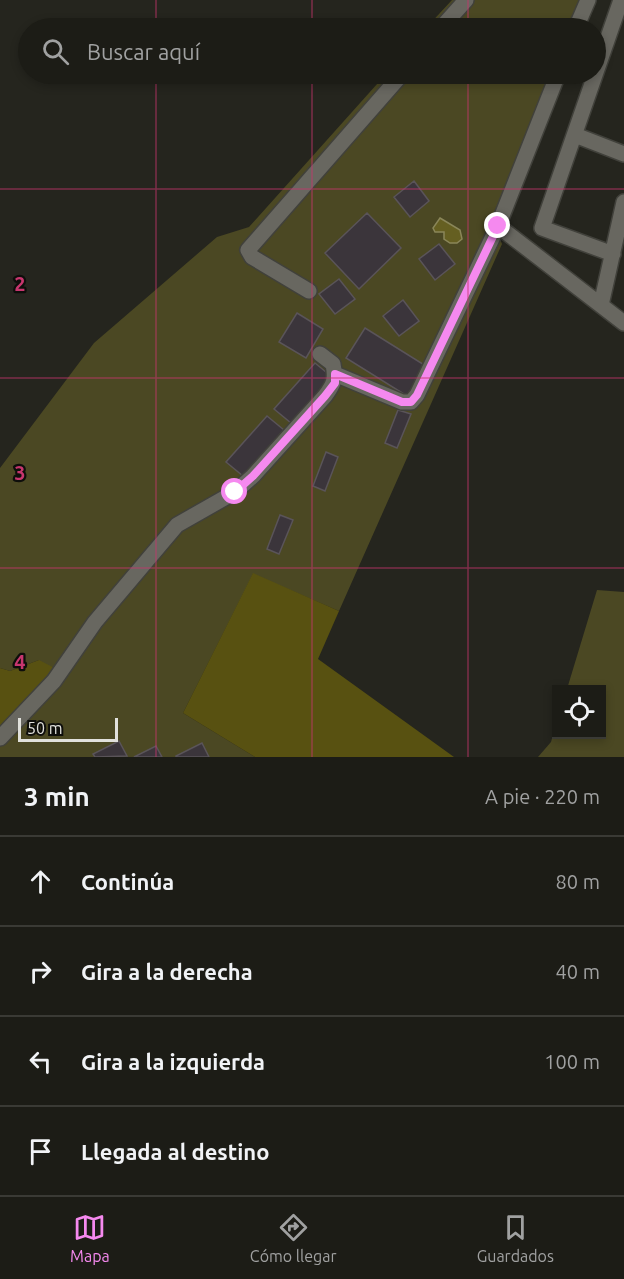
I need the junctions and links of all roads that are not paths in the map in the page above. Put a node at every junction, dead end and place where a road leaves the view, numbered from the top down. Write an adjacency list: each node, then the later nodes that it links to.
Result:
1 (466, 0): 4 (street)
2 (588, 0): 5 (street)
3 (621, 0): 6 (street)
4 (450, 18)
5 (580, 18)
6 (606, 44)
7 (393, 84): 15 (street)
8 (554, 84): 13 (street)
9 (592, 84): 10 (street)
10 (575, 135): 11 (street); 14 (street)
11 (624, 154)
12 (624, 202): 14 (street)
13 (498, 226): 16 (street); 19 (street)
14 (612, 254): 16 (street)
15 (309, 291)
16 (601, 305): 17 (street)
17 (624, 322)
18 (320, 354): 19 (street)
19 (335, 374): 20 (street)
20 (0, 738)

